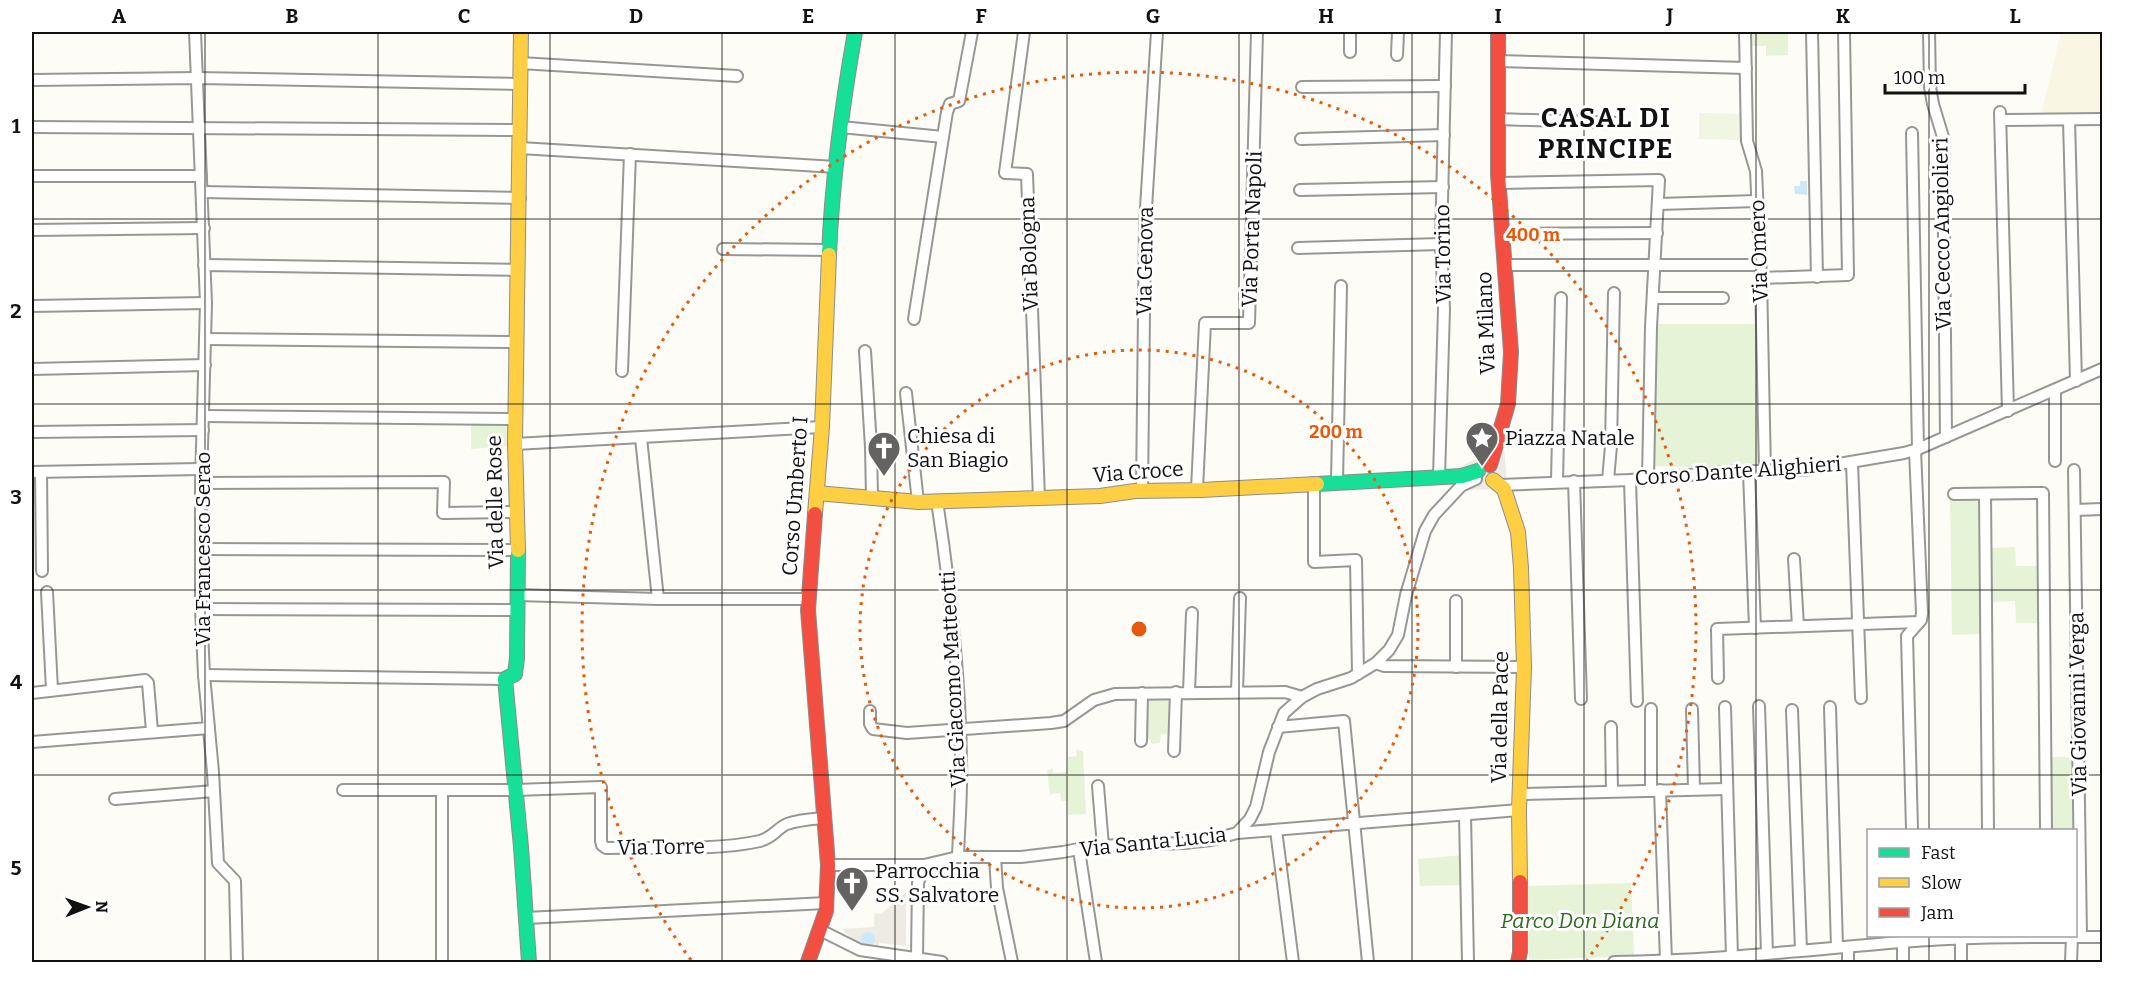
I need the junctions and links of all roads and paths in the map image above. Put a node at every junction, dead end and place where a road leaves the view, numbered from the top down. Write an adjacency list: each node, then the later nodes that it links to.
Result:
1 (195, 32): 22 (street, Via Francesco Serao)
2 (520, 32): 19 (street, Via delle Rose)
3 (855, 32): 32 (street, Corso Umberto I)
4 (972, 32): 37 (street)
5 (1024, 32): 118 (street, Via Bologna)
6 (1157, 32): 113 (street, Via Genova)
7 (1257, 32): 112 (street, Via Porta Napoli)
8 (1350, 32): 16 (street)
9 (1398, 32): 17 (street)
10 (1446, 32): 25 (street, Via Torino)
11 (1498, 32): 18 (street, Via Milano)
12 (1745, 32): 20 (street, Via Omero)
13 (1812, 32): 64 (street)
14 (1844, 32): 64 (street)
15 (1929, 32): 90 (street, Via Cecco Angiolieri)
16 (1350, 52)
17 (1397, 55)
18 (1497, 61): 20 (street); 27 (street, Via Milano)
19 (520, 63): 21 (street); 24 (street, Via delle Rose)
20 (1746, 68): 49 (street, Via Omero)
21 (737, 76)
22 (197, 78): 23 (street); 24 (street); 33 (street, Via Francesco Serao)
23 (32, 80)
24 (520, 84): 34 (street, Via delle Rose)
25 (1445, 86): 26 (street); 36 (street, Via Torino)
26 (1302, 87)
27 (1498, 118): 30 (street); 44 (street, Via Milano)
28 (2103, 119): 29 (street)
29 (2068, 120): 81 (street); 84 (street)
30 (1619, 123)
31 (32, 127): 33 (street)
32 (841, 127): 37 (street); 41 (street, Corso Umberto I)
33 (199, 128): 34 (street); 43 (street, Via Francesco Serao)
34 (520, 130): 39 (street, Via delle Rose)
35 (1912, 132): 93 (street)
36 (1444, 135): 38 (street); 45 (street, Via Torino)
37 (943, 137): 73 (street)
38 (1301, 139)
39 (520, 148): 40 (street); 48 (street, Via delle Rose)
40 (630, 154): 41 (street); 80 (street)
41 (836, 168): 58 (street, Corso Umberto I)
42 (32, 176): 43 (street)
43 (201, 176): 47 (street, Via Francesco Serao)
44 (1500, 183): 50 (street); 54 (street, Via Milano)
45 (1443, 187): 46 (street); 55 (street, Via Torino)
46 (1300, 190)
47 (202, 192): 48 (street); 51 (street, Via Francesco Serao)
48 (520, 198): 63 (street, Via delle Rose)
49 (1757, 201): 50 (street); 60 (street, Via Omero)
50 (1659, 204): 53 (street)
51 (204, 228): 52 (street); 61 (street, Via Francesco Serao)
52 (32, 230)
53 (1657, 233): 54 (street); 62 (street)
54 (1503, 234): 59 (street, Via Milano)
55 (1441, 244): 56 (street); 102 (street, Via Torino)
56 (1298, 248)
57 (723, 249): 58 (street)
58 (829, 250): 87 (street, Corso Umberto I)
59 (1505, 265): 62 (street); 98 (street, Via Milano)
60 (1760, 265): 62 (street); 65 (street, Via Omero)
61 (204, 266): 63 (street); 71 (street, Via Francesco Serao)
62 (1655, 266): 69 (street)
63 (518, 270): 75 (street, Via delle Rose)
64 (1817, 277): 65 (street)
65 (1761, 278): 101 (street, Via Omero)
66 (1341, 286): 107 (street)
67 (1614, 293): 104 (street)
68 (1561, 298): 109 (street)
69 (1653, 298): 70 (street); 103 (street)
70 (1723, 298)
71 (206, 303): 72 (street); 74 (street, Via Francesco Serao)
72 (32, 306)
73 (915, 319)
74 (206, 339): 75 (street); 77 (street, Via Francesco Serao)
75 (517, 342): 86 (street, Via delle Rose)
76 (865, 351): 117 (street)
77 (205, 365): 78 (street); 85 (street, Via Francesco Serao)
78 (32, 369)
79 (2103, 369): 81 (street, Corso Dante Alighieri)
80 (622, 371)
81 (2076, 381): 82 (street, Corso Dante Alighieri)
82 (2055, 390): 84 (street, Corso Dante Alighieri); 94 (street)
83 (906, 393): 120 (street)
84 (2008, 411): 90 (street, Corso Dante Alighieri)
85 (203, 416): 86 (street); 88 (street, Via Francesco Serao)
86 (515, 419): 92 (street, Via delle Rose)
87 (822, 427): 91 (street); 114 (street, Corso Umberto I)
88 (202, 430): 89 (street); 96 (street, Via Francesco Serao)
89 (32, 432)
90 (1946, 437): 93 (street, Corso Dante Alighieri)
91 (641, 438): 92 (street); 131 (street)
92 (515, 444): 123 (street, Via delle Rose)
93 (1916, 450): 95 (street, Corso Dante Alighieri); 137 (street)
94 (2055, 461)
95 (1852, 463): 101 (street, Corso Dante Alighieri); 138 (street)
96 (201, 469): 99 (street); 110 (street, Via Francesco Serao)
97 (2074, 470): 122 (street, Via Giovanni Verga)
98 (1482, 471): 102 (street, Via Croce); 108 (street); 141 (street, Via Santa Lucia)
99 (36, 472): 127 (street)
100 (1749, 472): 101 (street, Corso Dante Alighieri); 103 (street, Corso Dante Alighieri); 140 (street)
101 (1766, 472)
102 (1439, 477): 107 (street, Via Croce)
103 (1648, 478): 105 (street, Corso Dante Alighieri)
104 (1608, 480): 105 (street, Corso Dante Alighieri); 106 (street, Corso Dante Alighieri)
105 (1630, 480): 157 (street)
106 (1574, 481): 109 (street, Corso Dante Alighieri); 156 (street)
107 (1337, 482): 111 (street, Via Croce)
108 (1497, 482): 109 (street, Corso Dante Alighieri); 143 (street, Via della Pace)
109 (1557, 482)
110 (201, 483): 123 (street); 124 (street, Via Francesco Serao)
111 (1314, 483): 112 (street, Via Croce); 144 (street)
112 (1197, 489): 113 (street, Via Croce)
113 (1142, 490): 118 (street, Via Croce)
114 (817, 493): 117 (street, Via Croce); 132 (street, Corso Umberto I)
115 (1954, 494): 116 (street)
116 (1985, 494): 189 (street); 190 (street)
117 (872, 497): 120 (street, Via Croce)
118 (1039, 498): 119 (street, Via Croce)
119 (937, 501): 120 (street, Via Croce); 168 (street, Via Giacomo Matteotti)
120 (918, 502)
121 (2103, 509): 122 (street)
122 (2075, 510): 191 (street, Via Giovanni Verga)
123 (518, 512): 125 (street, Via delle Rose)
124 (201, 549): 125 (street); 134 (street, Via Francesco Serao)
125 (517, 550): 129 (street, Via delle Rose)
126 (1794, 559): 139 (street)
127 (42, 571)
128 (46, 592): 148 (street)
129 (517, 595): 131 (street); 135 (street, Via delle Rose)
130 (1240, 598): 151 (street)
131 (658, 599): 132 (street)
132 (809, 599): 186 (street, Corso Umberto I)
133 (1456, 601): 142 (street)
134 (201, 609): 135 (street); 145 (street, Via Francesco Serao)
135 (516, 610): 146 (street, Via delle Rose)
136 (1192, 613): 150 (street)
137 (1919, 622): 138 (street); 188 (street)
138 (1859, 625): 139 (street); 155 (street)
139 (1798, 626): 140 (street)
140 (1755, 628): 147 (street)
141 (1376, 663): 142 (street); 144 (street, Via Santa Lucia)
142 (1456, 667): 143 (street)
143 (1524, 667): 182 (street, Via della Pace)
144 (1358, 674): 154 (street, Via Santa Lucia)
145 (204, 675): 146 (street); 167 (street, Via Francesco Serao)
146 (505, 678): 178 (street, Via delle Rose)
147 (1718, 678)
148 (52, 690): 152 (street); 169 (street)
149 (1176, 692): 150 (street); 153 (street); 172 (street)
150 (1189, 692): 151 (street)
151 (1237, 692): 154 (street)
152 (32, 693)
153 (1142, 693): 168 (street); 170 (street)
154 (1302, 697): 165 (street, Via Santa Lucia)
155 (1861, 698)
156 (1581, 699)
157 (1638, 701)
158 (1725, 706): 176 (street)
159 (1759, 706): 210 (street)
160 (1830, 707): 209 (street)
161 (1651, 709): 179 (street)
162 (1692, 709): 175 (street)
163 (1792, 710): 211 (street)
164 (870, 711): 168 (street)
165 (1278, 727): 187 (street); 193 (street, Via Santa Lucia)
166 (1611, 727): 181 (street)
167 (209, 728): 169 (street); 180 (street, Via Francesco Serao)
168 (960, 729): 196 (street, Via Giacomo Matteotti)
169 (152, 731): 171 (street)
170 (1141, 741)
171 (32, 742)
172 (1174, 751)
173 (1098, 786): 194 (street)
174 (442, 789): 177 (street); 178 (street); 217 (street)
175 (1694, 789): 176 (street); 179 (street)
176 (1727, 789): 213 (street)
177 (343, 790)
178 (515, 790): 186 (street, Via Torre); 201 (street, Via delle Rose)
179 (1656, 790): 181 (street); 214 (street)
180 (214, 791): 183 (street); 216 (street, Via Francesco Serao)
181 (1612, 792): 182 (street)
182 (1520, 794): 184 (street, Via della Pace)
183 (115, 799)
184 (1519, 810): 185 (street); 226 (street, Via della Pace)
185 (1466, 815): 187 (street); 225 (street)
186 (824, 818): 198 (street, Corso Umberto I)
187 (1355, 825): 192 (street); 224 (street)
188 (1912, 829)
189 (1988, 829)
190 (2046, 829)
191 (2076, 829)
192 (1276, 830): 193 (street); 223 (street)
193 (1237, 833): 194 (street, Via Santa Lucia)
194 (1103, 846): 195 (street, Via Santa Lucia)
195 (1079, 850): 197 (street, Via Santa Lucia); 222 (street)
196 (958, 857): 197 (street, Via Santa Lucia); 199 (street, Via Santa Lucia)
197 (995, 857): 221 (street)
198 (828, 865): 199 (street, Via Santa Lucia); 200 (street, Corso Umberto I)
199 (924, 865): 212 (street)
200 (826, 903): 201 (street); 202 (street, Corso Umberto I)
201 (526, 918): 218 (street, Via delle Rose)
202 (820, 930): 212 (street); 219 (street, Corso Umberto I)
203 (1988, 937): 207 (street)
204 (2076, 937): 205 (street); 231 (street, Via Giovanni Verga)
205 (2103, 937)
206 (1915, 938): 207 (street); 208 (street)
207 (1961, 940): 230 (street)
208 (1903, 942): 209 (street); 229 (street)
209 (1842, 947): 211 (street); 228 (street)
210 (1767, 953): 211 (street); 213 (street)
211 (1794, 954)
212 (917, 958): 220 (street)
213 (1734, 959): 215 (street)
214 (1666, 962): 215 (street); 227 (street)
215 (1680, 962)
216 (237, 963)
217 (442, 963)
218 (529, 963)
219 (808, 963)
220 (942, 963)
221 (1012, 963)
222 (1096, 963)
223 (1293, 963)
224 (1368, 963)
225 (1468, 963)
226 (1518, 963)
227 (1614, 963)
228 (1848, 963)
229 (1903, 963)
230 (1961, 963)
231 (2071, 963)

